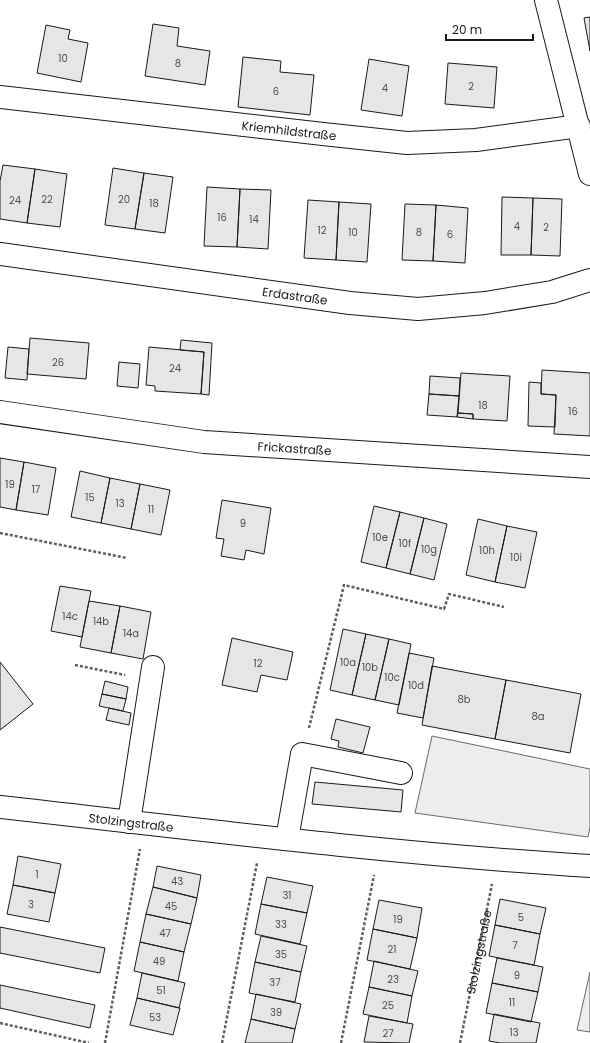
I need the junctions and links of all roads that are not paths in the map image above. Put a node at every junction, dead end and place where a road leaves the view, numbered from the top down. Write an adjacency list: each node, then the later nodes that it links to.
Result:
1 (546, 0): 3 (street)
2 (0, 97): 3 (street, Kriemhildstraße)
3 (579, 126): 4 (street)
4 (590, 174)
5 (0, 254): 6 (street, Erdastraße)
6 (590, 280)
7 (0, 412): 8 (street, Frickastraße)
8 (590, 467)
9 (152, 673): 12 (street)
10 (401, 773): 13 (street)
11 (0, 807): 12 (street, Stolzingstraße)
12 (137, 823): 13 (street, Stolzingstraße)
13 (287, 839): 14 (street, Stolzingstraße)
14 (590, 866)

